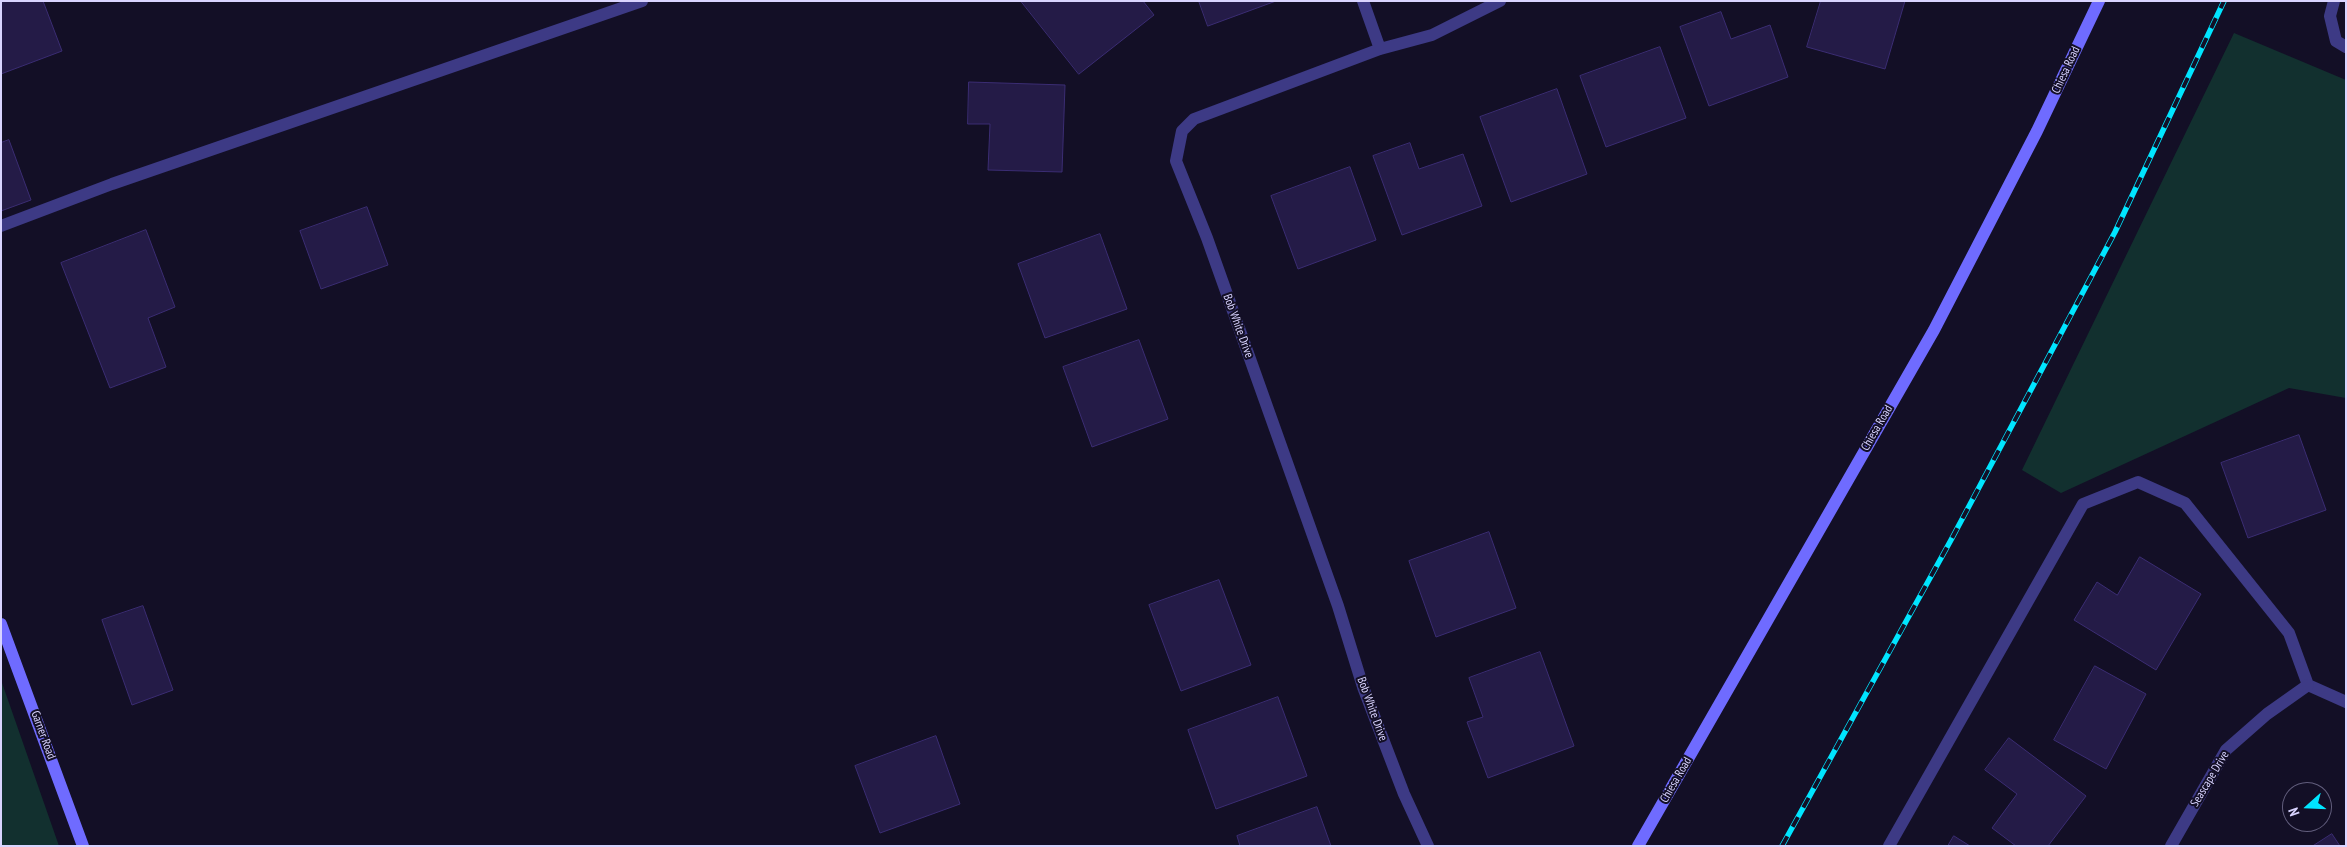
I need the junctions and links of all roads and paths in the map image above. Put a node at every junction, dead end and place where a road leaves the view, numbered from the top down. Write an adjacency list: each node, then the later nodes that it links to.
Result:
1 (642, 1): 8 (street)
2 (1363, 1): 7 (street)
3 (1500, 1): 7 (street, Bob White Drive)
4 (2098, 1): 14 (main road, Chiesa Road)
5 (2334, 1): 6 (street)
6 (2346, 46)
7 (1380, 49): 13 (street, Bob White Drive)
8 (1, 226)
9 (1, 624): 12 (main road, Garner Road)
10 (2308, 685): 11 (street); 15 (street); 16 (street, Seascape Drive)
11 (2346, 702)
12 (83, 846)
13 (1428, 846)
14 (1638, 846)
15 (1889, 846)
16 (2171, 846)

